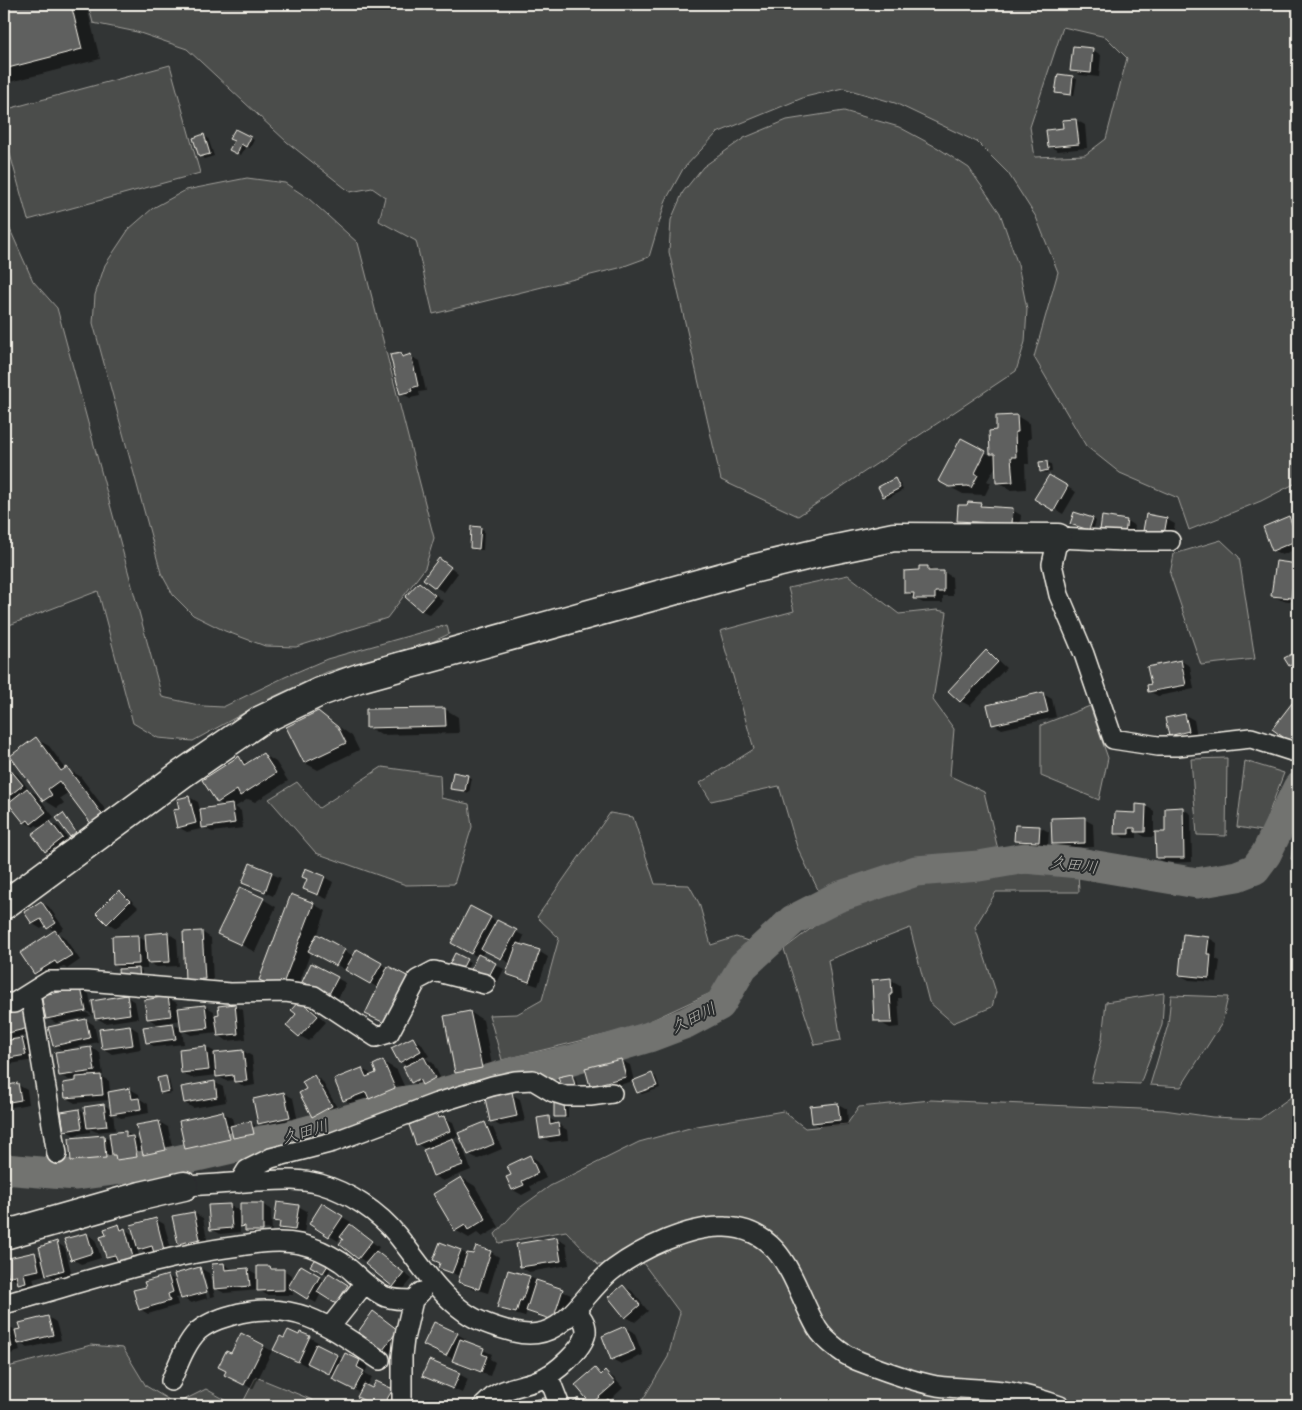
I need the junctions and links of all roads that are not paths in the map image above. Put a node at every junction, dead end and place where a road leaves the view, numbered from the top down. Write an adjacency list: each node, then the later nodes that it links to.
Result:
1 (1058, 538): 2 (street); 3 (street); 4 (street)
2 (1170, 541)
3 (1295, 752)
4 (4, 905)
5 (484, 984): 6 (street)
6 (30, 992): 7 (street); 9 (street)
7 (4, 1002)
8 (612, 1093): 10 (street)
9 (57, 1154)
10 (239, 1182): 11 (street); 13 (street)
11 (184, 1186): 12 (street)
12 (4, 1235)
13 (431, 1280): 15 (street); 17 (street)
14 (365, 1282): 15 (street); 16 (street); 18 (street)
15 (412, 1300): 22 (street)
16 (4, 1304)
17 (575, 1310): 20 (street); 25 (street)
18 (330, 1327): 19 (street); 21 (street)
19 (380, 1360)
20 (548, 1375): 23 (street); 24 (street)
21 (171, 1382)
22 (402, 1405)
23 (483, 1406)
24 (560, 1406)
25 (1060, 1406)

